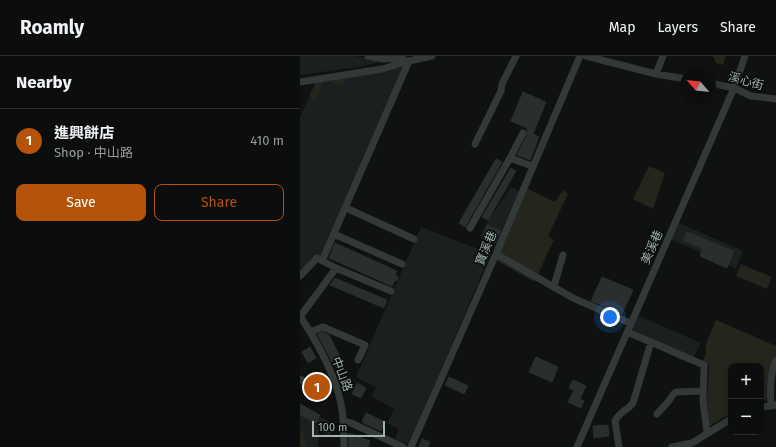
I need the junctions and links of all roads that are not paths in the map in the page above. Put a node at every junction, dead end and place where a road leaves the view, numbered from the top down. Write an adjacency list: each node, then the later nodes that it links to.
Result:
1 (368, 56): 8 (street)
2 (432, 56): 8 (street)
3 (516, 56): 16 (street)
4 (580, 56): 18 (street, 寶溪巷)
5 (586, 56): 9 (street)
6 (663, 56): 9 (street)
7 (745, 56): 13 (street, 美溪巷)
8 (407, 61): 11 (street); 19 (street)
9 (656, 74): 10 (street)
10 (680, 78)
11 (300, 82)
12 (716, 84): 13 (street, 溪心街)
13 (734, 88): 14 (street, 溪心街); 32 (street, 美溪巷)
14 (776, 99)
15 (522, 133): 17 (street)
16 (475, 144)
17 (510, 158): 18 (street); 20 (street)
18 (532, 166): 23 (street, 寶溪巷)
19 (346, 208): 21 (street); 22 (street)
20 (470, 228)
21 (334, 234): 25 (street); 26 (street)
22 (414, 239)
23 (496, 254): 29 (street); 46 (street, 寶溪巷)
24 (563, 255): 29 (street)
25 (322, 261): 27 (street); 28 (street)
26 (402, 264)
27 (336, 268): 30 (street); 31 (street)
28 (300, 276)
29 (554, 286): 32 (street)
30 (391, 291)
31 (300, 316): 33 (street, 中山路)
32 (630, 323): 34 (street, 美溪巷)
33 (310, 332): 36 (street); 42 (street, 中山路)
34 (627, 332): 35 (street); 47 (street, 美溪巷)
35 (651, 342): 38 (street); 48 (street)
36 (358, 360)
37 (776, 360): 39 (street)
38 (703, 391): 40 (street); 43 (street)
39 (773, 405)
40 (657, 414)
41 (728, 421): 43 (street)
42 (344, 422): 44 (street); 45 (street, 中山路)
43 (707, 433): 49 (street)
44 (399, 446)
45 (344, 447)
46 (411, 447)
47 (577, 447)
48 (619, 447)
49 (672, 447)

